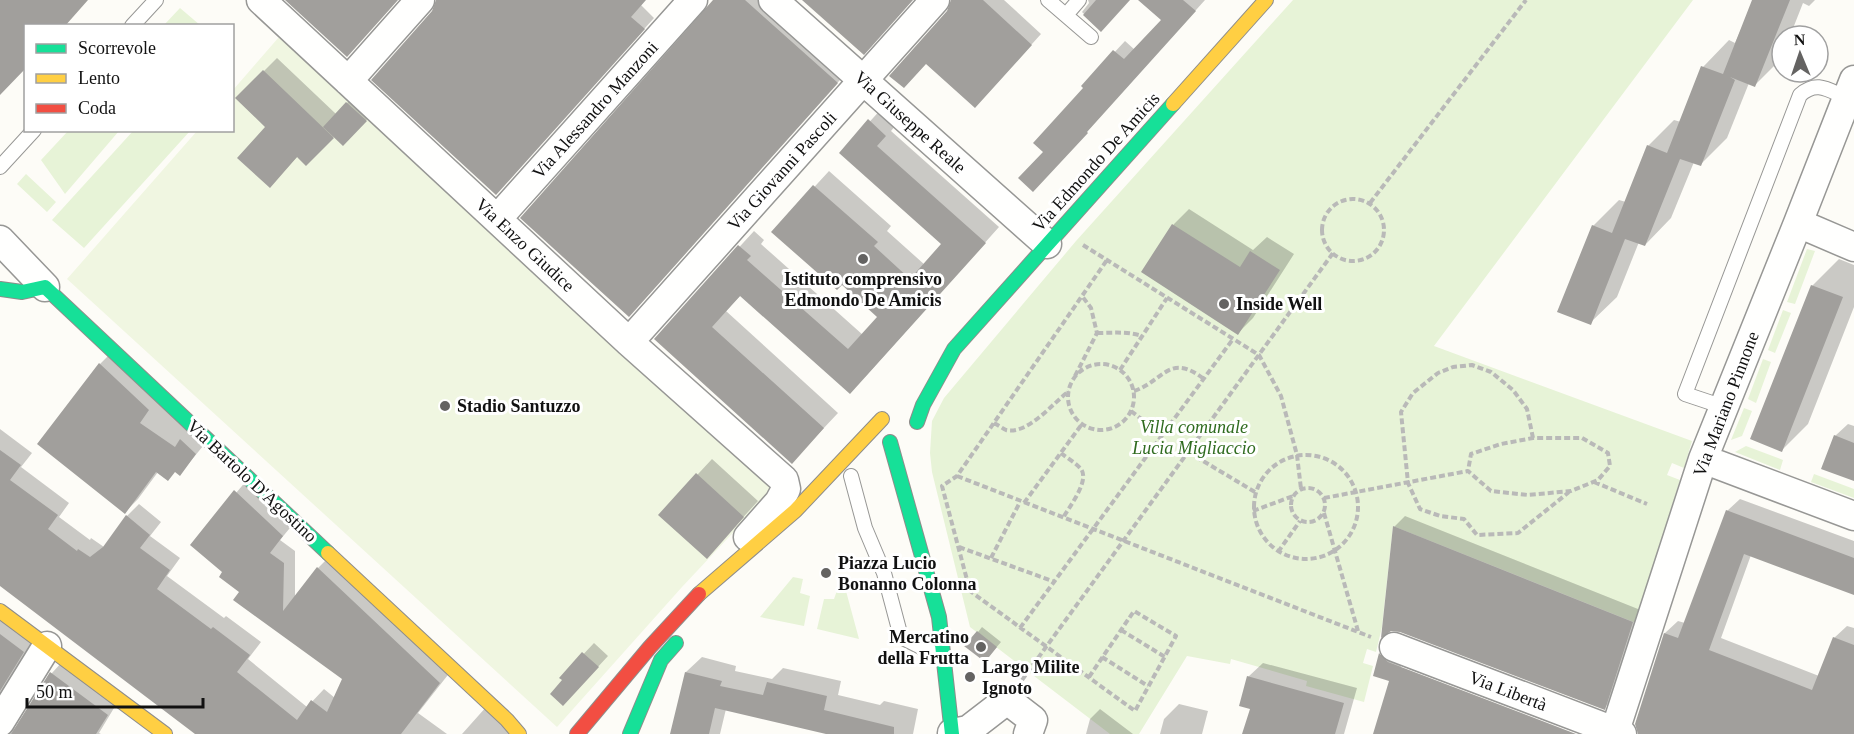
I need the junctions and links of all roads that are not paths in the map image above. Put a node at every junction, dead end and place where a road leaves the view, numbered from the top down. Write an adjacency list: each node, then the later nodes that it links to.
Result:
1 (156, 0): 11 (lane)
2 (261, 0): 14 (street, Via Enzo Giudice)
3 (420, 0): 14 (street)
4 (693, 0): 18 (street, Via Alessandro Manzoni)
5 (773, 0): 13 (street, Via Giuseppe Reale)
6 (935, 0): 13 (street, Via Giovanni Pascoli)
7 (1048, 0): 10 (lane)
8 (1079, 0): 10 (lane)
9 (1266, 0): 21 (main road, Via Edmondo De Amicis)
10 (1066, 15): 12 (lane)
11 (134, 24)
12 (1091, 37)
13 (864, 80): 21 (street, Via Giuseppe Reale); 25 (street, Via Giovanni Pascoli)
14 (348, 81): 18 (street, Via Enzo Giudice)
15 (1850, 89): 19 (street, Via Mariano Pinnone); 28 (lane)
16 (32, 132): 17 (lane)
17 (0, 167)
18 (497, 219): 25 (street, Via Enzo Giudice)
19 (1798, 223): 22 (street); 28 (street, Via Mariano Pinnone)
20 (0, 240): 23 (street, Via Bartolo D'Agostino)
21 (1047, 244): 26 (main road, Via Edmondo De Amicis)
22 (1854, 246)
23 (45, 287): 24 (main road); 48 (main road, Via Bartolo D'Agostino)
24 (0, 289)
25 (629, 342): 42 (street, Via Enzo Giudice)
26 (954, 349): 27 (main road); 32 (main road)
27 (927, 368)
28 (1724, 407): 35 (street, Via Mariano Pinnone)
29 (893, 408): 31 (main road)
30 (909, 410): 32 (main road)
31 (882, 419): 33 (main road); 42 (main road)
32 (917, 422): 33 (main road)
33 (888, 441): 34 (main road); 41 (main road)
34 (875, 452)
35 (1703, 459): 40 (street); 50 (street, Via Mariano Pinnone)
36 (863, 464): 37 (main road)
37 (851, 476): 38 (main road); 47 (lane)
38 (839, 487)
39 (918, 494): 41 (main road)
40 (1854, 516)
41 (925, 562): 47 (main road)
42 (707, 585): 54 (main road)
43 (0, 611): 45 (main road)
44 (682, 636): 55 (main road)
45 (47, 646): 49 (street); 51 (main road)
46 (1394, 647): 50 (street, Via Libertà)
47 (945, 659): 56 (main road)
48 (507, 720): 52 (main road); 53 (main road)
49 (0, 722)
50 (1617, 733)
51 (165, 734)
52 (519, 734)
53 (532, 734)
54 (577, 734)
55 (630, 734)
56 (952, 734): 57 (street)
57 (1028, 734)

